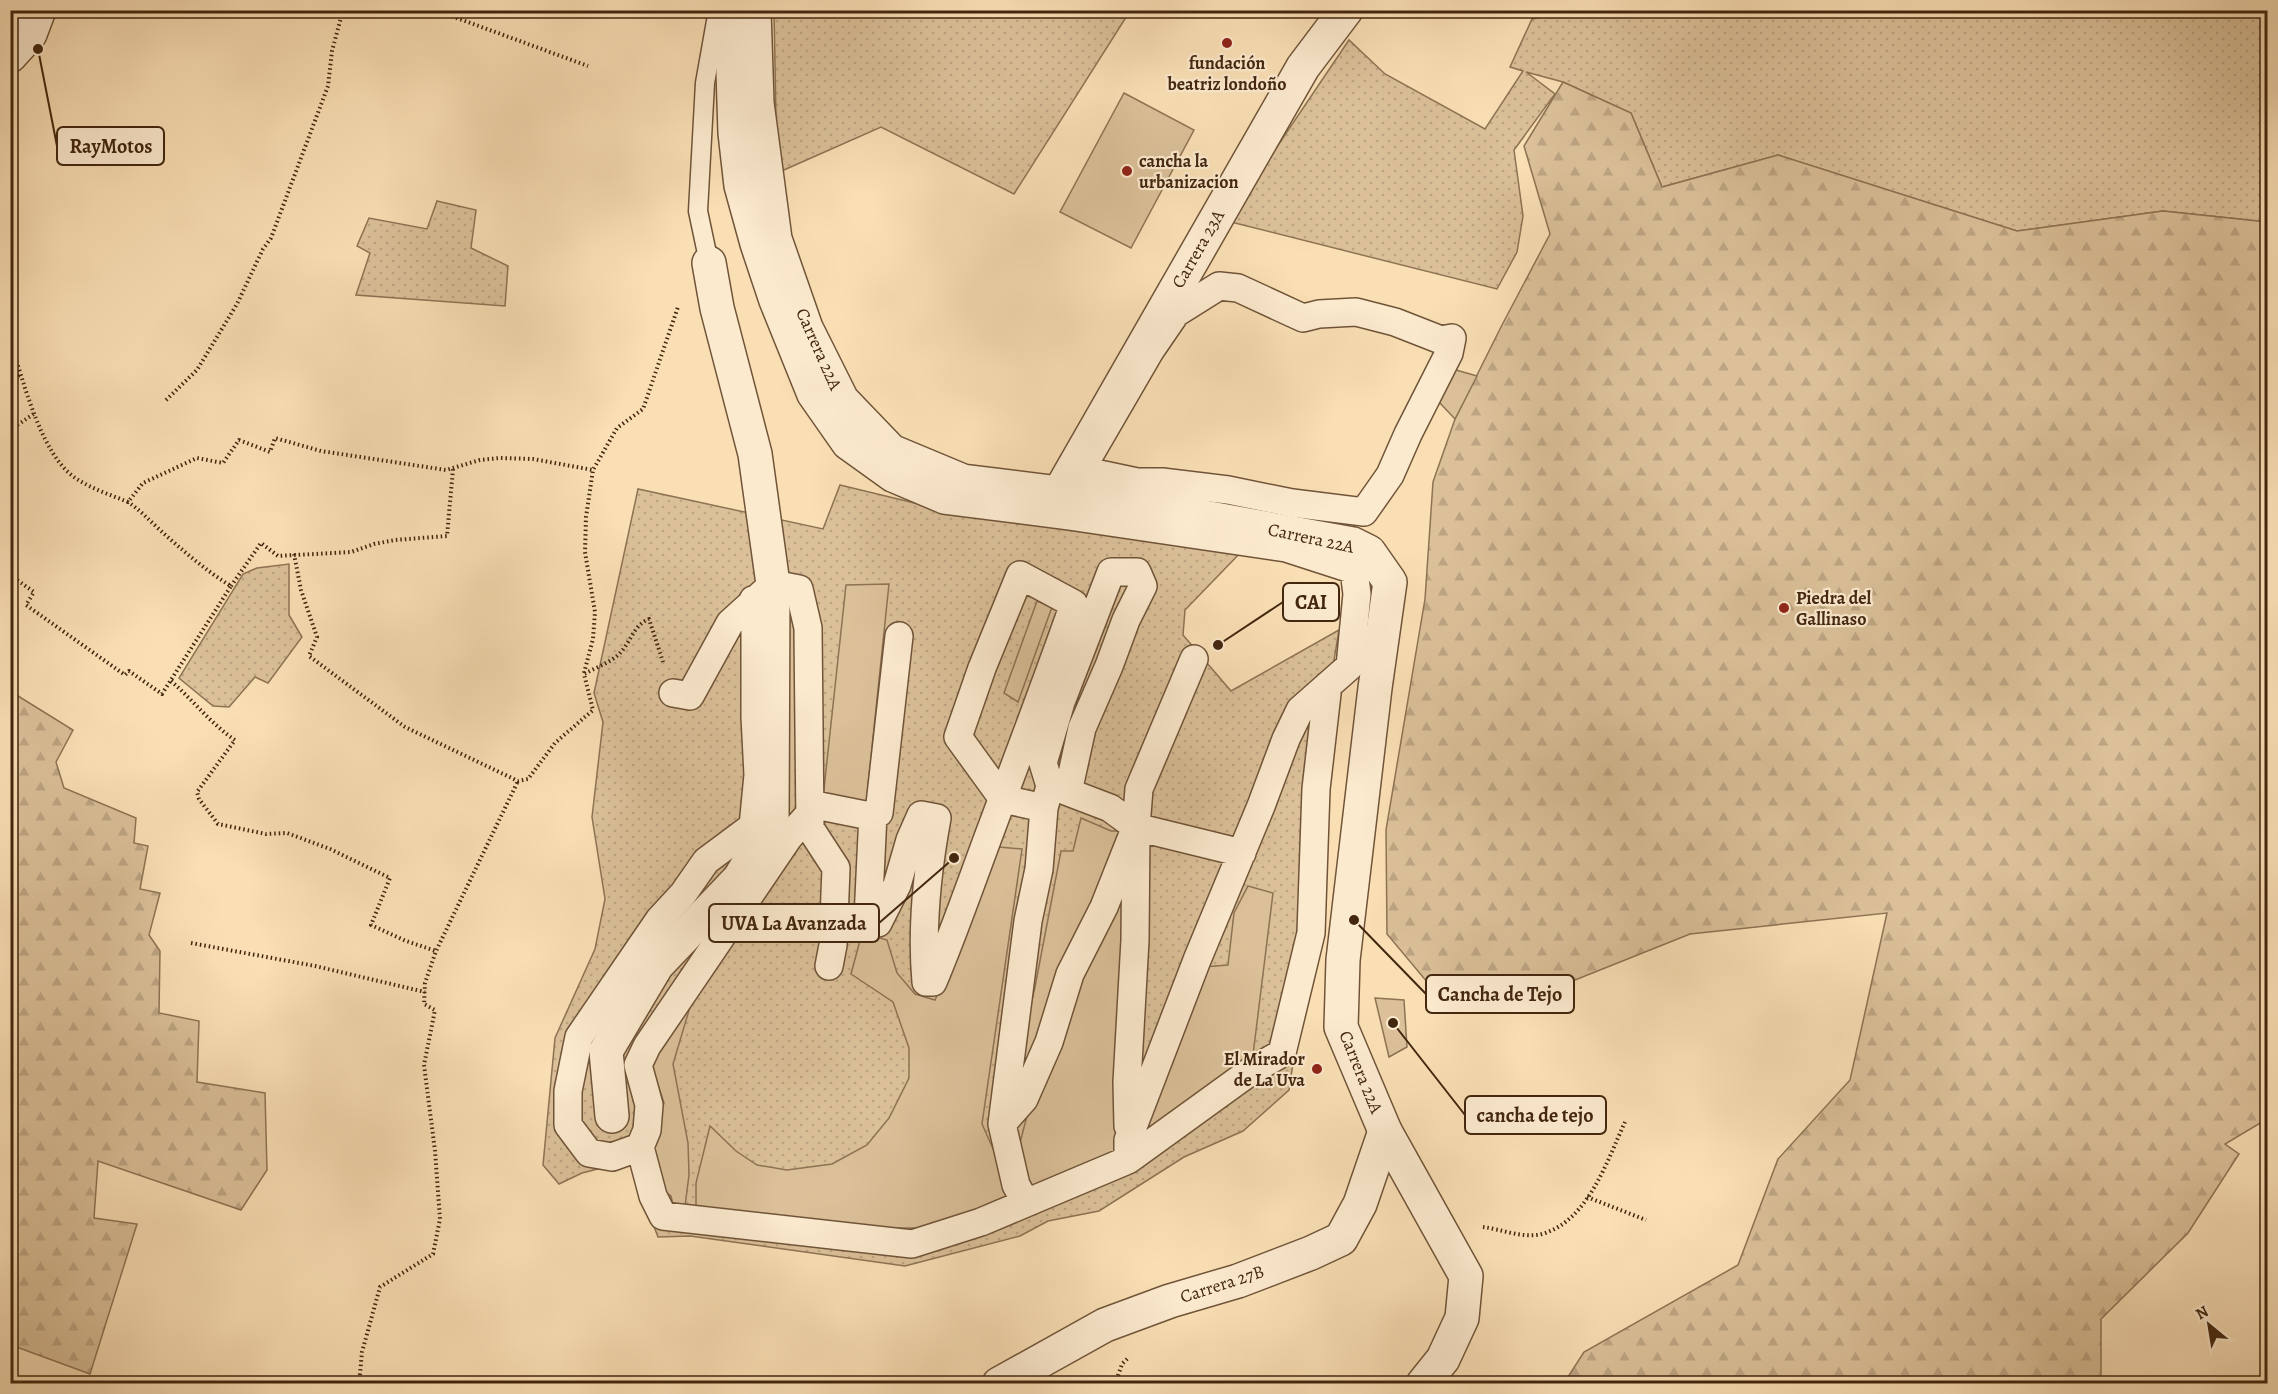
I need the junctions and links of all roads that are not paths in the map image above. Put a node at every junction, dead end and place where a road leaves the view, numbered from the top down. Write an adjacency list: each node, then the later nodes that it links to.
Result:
1 (39, 10): 6 (street)
2 (718, 10): 7 (lane)
3 (728, 10): 15 (street)
4 (754, 10): 9 (street, Carrera 22A)
5 (1346, 10): 9 (street, Carrera 23A)
6 (10, 56)
7 (709, 263): 12 (street)
8 (1107, 488): 9 (street, Carrera 22A); 10 (street); 10 (street); 11 (street, Carrera 22A)
9 (1059, 493)
10 (1364, 512): 11 (lane)
11 (1353, 544): 26 (street, Carrera 22A)
12 (763, 592): 16 (street); 18 (street); 24 (street); 27 (street)
13 (899, 636): 20 (street)
14 (1194, 659): 21 (street)
15 (1328, 685): 22 (street); 28 (street)
16 (673, 693)
17 (1003, 799): 17 (street); 19 (street); 20 (street)
18 (811, 808): 20 (street); 23 (street); 27 (street)
19 (1044, 808): 21 (street); 25 (street)
20 (873, 814)
21 (1136, 827): 22 (street); 25 (street); 28 (street)
22 (1242, 853): 28 (street)
23 (829, 966)
24 (612, 1116)
25 (1002, 1124): 29 (street)
26 (1385, 1131): 30 (street, Carrera 27B); 31 (street, Carrera 22A)
27 (640, 1147): 29 (street)
28 (1128, 1150): 29 (street)
29 (1026, 1203)
30 (999, 1383)
31 (1424, 1383)

